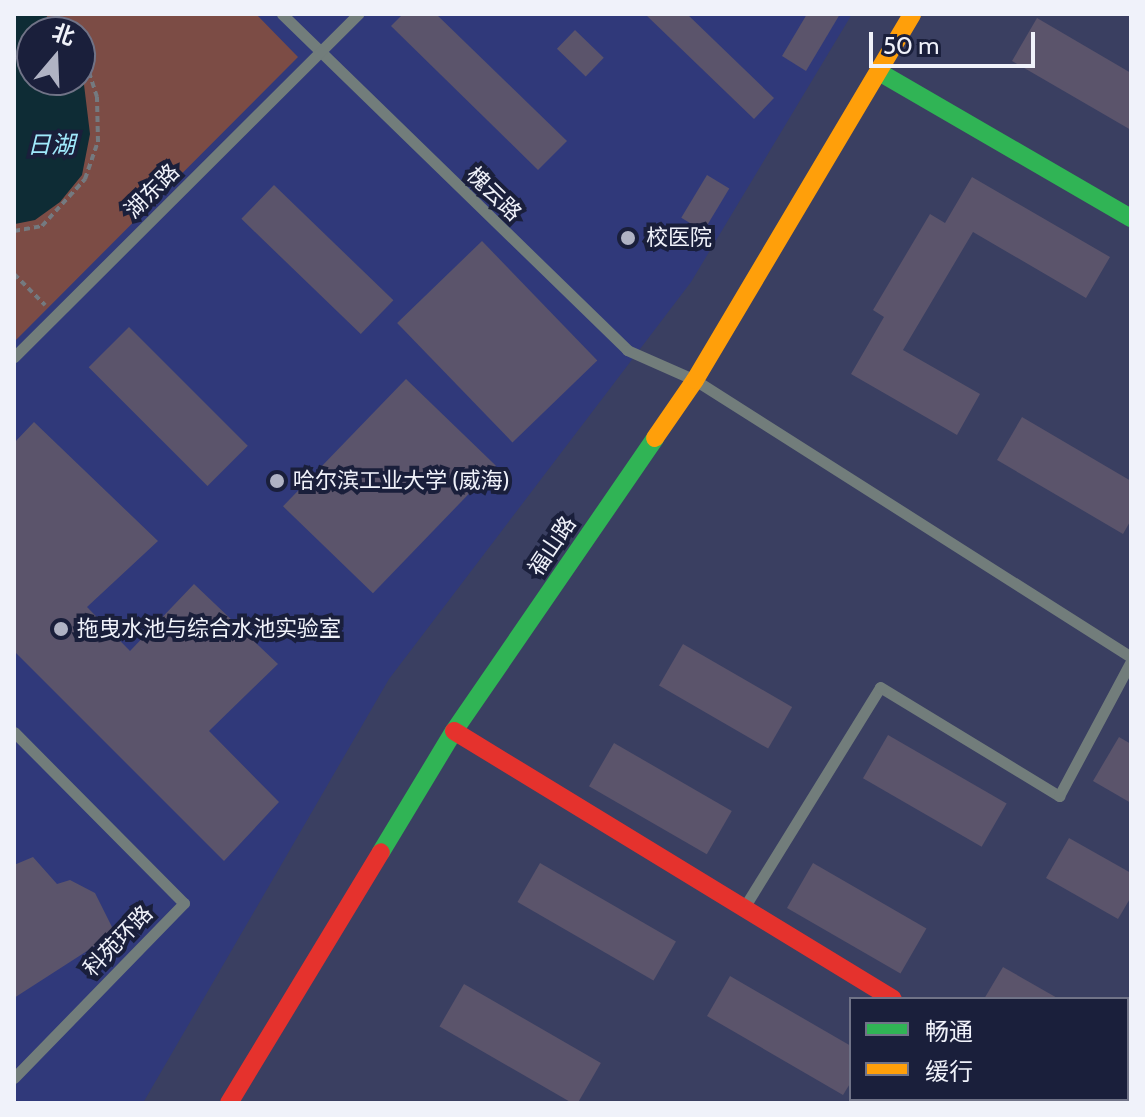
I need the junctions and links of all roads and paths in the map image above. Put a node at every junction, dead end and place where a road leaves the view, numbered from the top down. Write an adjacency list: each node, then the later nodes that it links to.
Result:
1 (282, 14): 4 (lane, 槐云路)
2 (358, 14): 4 (lane, 湖东路)
3 (912, 14): 5 (main road, 福山路)
4 (319, 53): 10 (lane, 湖东路); 12 (lane, 槐云路)
5 (879, 72): 7 (main road); 12 (main road, 福山路)
6 (96, 94): 8 (path)
7 (1131, 218)
8 (14, 231)
9 (14, 274): 10 (path)
10 (55, 315): 11 (lane, 湖东路)
11 (14, 357)
12 (695, 380): 13 (lane, 槐云路); 14 (main road, 福山路)
13 (1131, 659): 16 (lane)
14 (454, 731): 16 (main road); 19 (main road, 福山路)
15 (14, 732): 18 (lane, 科苑环路)
16 (744, 908): 17 (main road)
17 (890, 997)
18 (14, 1078)
19 (229, 1103)

